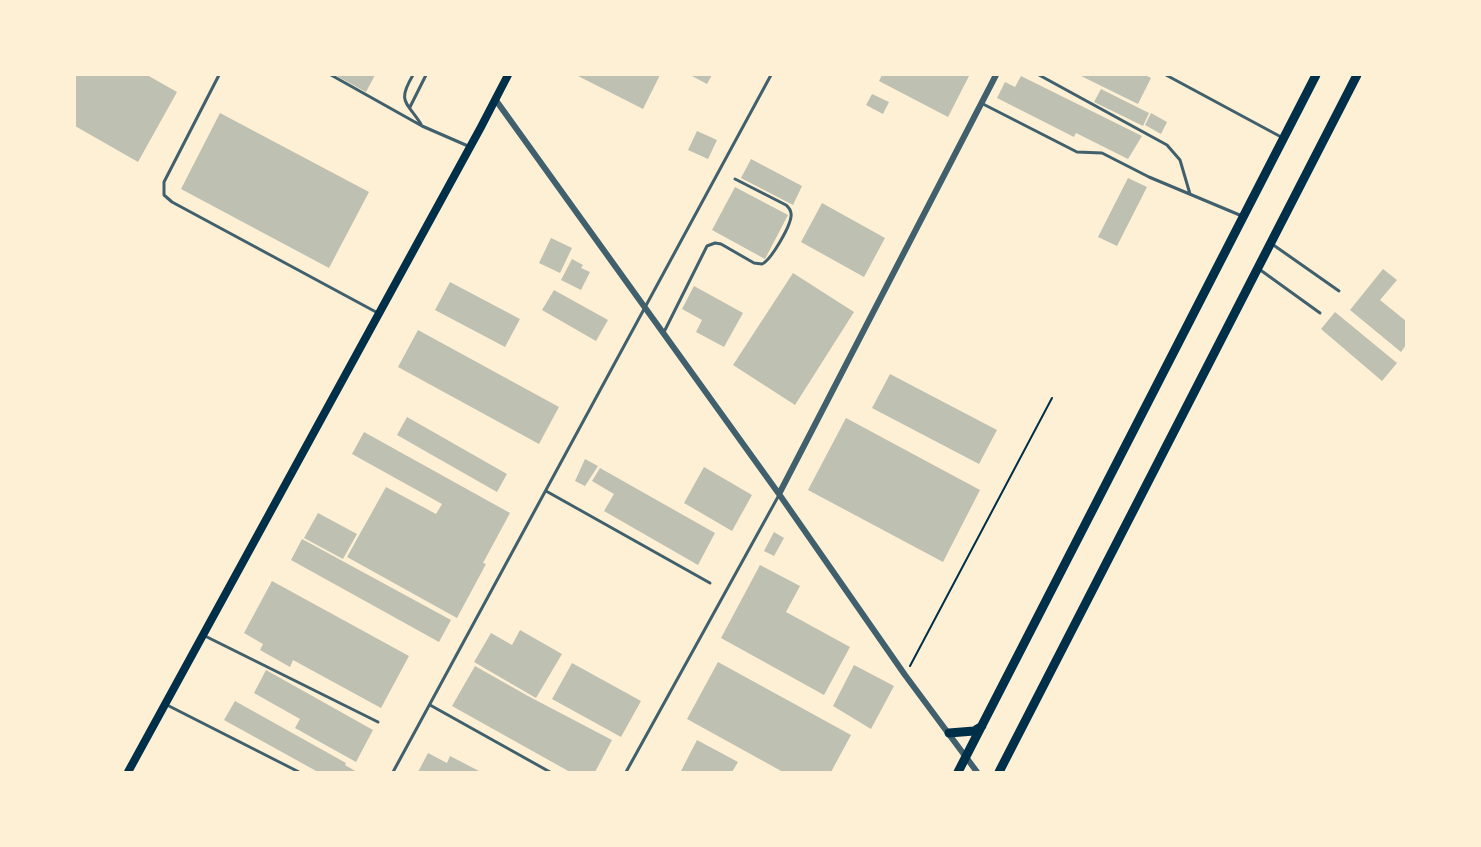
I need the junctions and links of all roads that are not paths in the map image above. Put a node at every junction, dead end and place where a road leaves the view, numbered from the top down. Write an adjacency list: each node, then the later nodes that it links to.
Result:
1 (219, 75): 26 (lane)
2 (331, 75): 15 (lane)
3 (412, 75): 14 (lane)
4 (426, 75): 14 (lane)
5 (508, 75): 12 (main road)
6 (771, 75): 24 (lane)
7 (996, 75): 13 (street)
8 (1039, 75): 19 (lane)
9 (1166, 75): 16 (lane)
10 (1316, 75): 16 (main road)
11 (1357, 75): 21 (main road)
12 (495, 99): 17 (main road); 24 (street)
13 (981, 103): 19 (lane); 29 (street)
14 (410, 107): 15 (lane)
15 (422, 126): 17 (lane)
16 (1284, 138): 20 (main road)
17 (470, 147): 26 (main road)
18 (735, 179): 27 (lane)
19 (1191, 194): 20 (lane)
20 (1243, 217): 35 (main road)
21 (1270, 243): 22 (main road); 23 (lane)
22 (1257, 268): 25 (lane); 45 (main road)
23 (1339, 291)
24 (644, 308): 27 (street); 28 (lane)
25 (1320, 313)
26 (379, 314): 31 (main road)
27 (663, 333): 29 (street)
28 (546, 491): 30 (lane); 33 (lane)
29 (779, 494): 36 (street); 42 (lane)
30 (710, 583)
31 (203, 635): 32 (main road); 34 (lane)
32 (165, 704): 38 (main road); 39 (lane)
33 (430, 705): 40 (lane); 41 (lane)
34 (378, 722)
35 (984, 724): 36 (main road); 37 (main road)
36 (949, 733): 37 (street)
37 (966, 757): 43 (main road); 44 (street)
38 (128, 772)
39 (299, 772)
40 (393, 772)
41 (550, 772)
42 (626, 772)
43 (958, 772)
44 (977, 772)
45 (999, 772)

